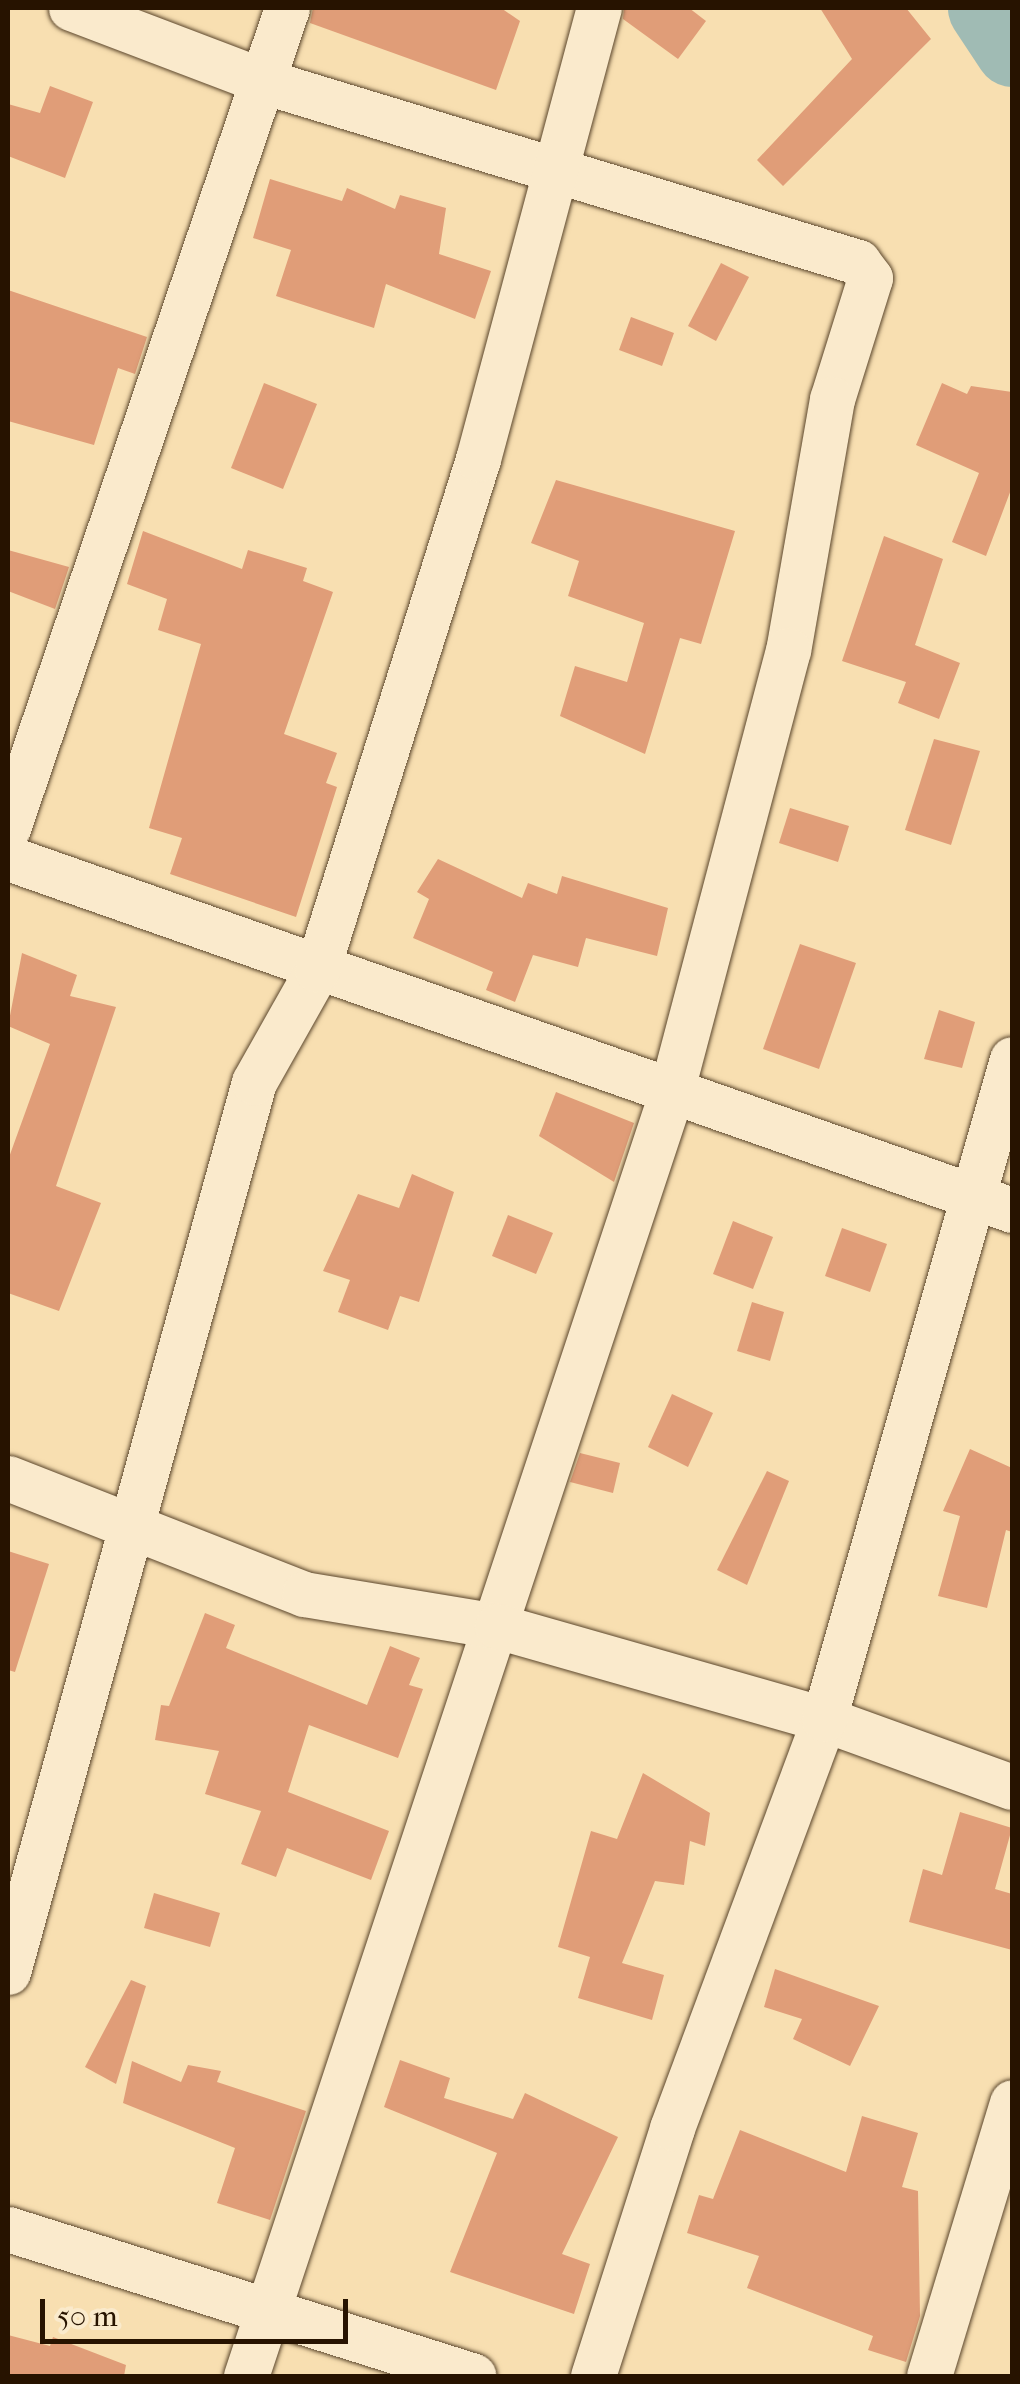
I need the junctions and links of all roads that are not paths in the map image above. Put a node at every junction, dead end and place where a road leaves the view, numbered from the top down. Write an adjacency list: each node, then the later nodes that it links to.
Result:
1 (71, 8): 4 (street)
2 (287, 8): 4 (street)
3 (599, 8): 5 (street)
4 (266, 82): 5 (street); 6 (street)
5 (554, 169): 8 (street); 10 (street)
6 (8, 828)
7 (8, 858): 8 (street)
8 (317, 970): 10 (street); 13 (street)
9 (1012, 1059): 11 (street)
10 (670, 1094): 11 (street); 14 (street)
11 (993, 1204): 15 (street)
12 (8, 1478): 13 (street)
13 (131, 1524): 14 (street); 17 (street)
14 (497, 1626): 15 (street); 20 (street)
15 (824, 1719): 16 (street); 23 (street)
16 (1012, 1787)
17 (8, 1972)
18 (1012, 2102): 24 (street)
19 (8, 2229): 20 (street)
20 (268, 2313): 21 (street); 22 (street)
21 (246, 2376)
22 (473, 2376)
23 (593, 2376)
24 (930, 2376)

